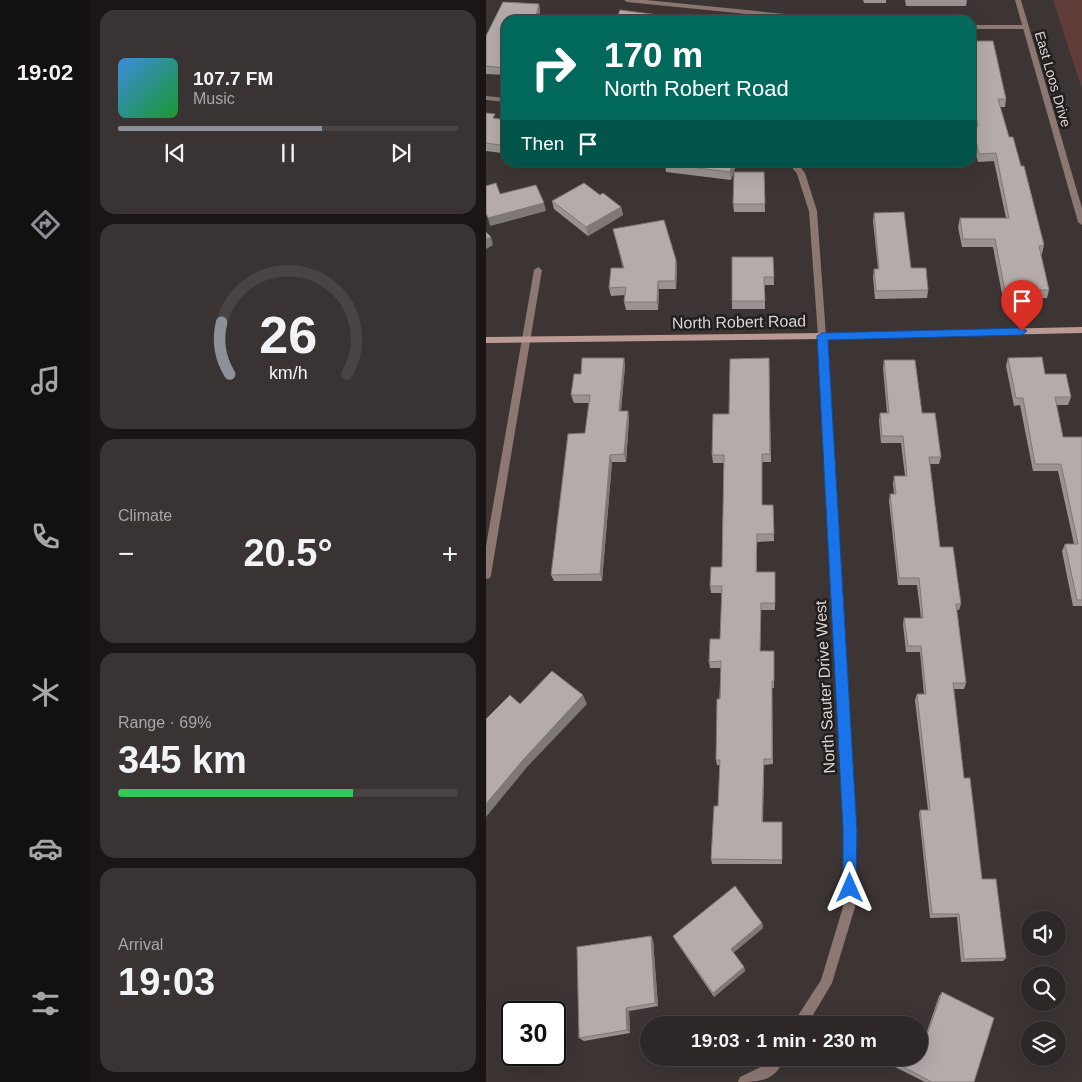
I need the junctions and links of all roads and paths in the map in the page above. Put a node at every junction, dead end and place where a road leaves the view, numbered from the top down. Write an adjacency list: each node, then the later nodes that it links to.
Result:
1 (627, 0): 3 (street)
2 (1018, 0): 5 (street, East Loos Drive)
3 (776, 15)
4 (976, 27): 5 (street)
5 (1025, 27): 9 (street, East Loos Drive)
6 (486, 98): 7 (street)
7 (501, 100)
8 (796, 167): 12 (street, North Sauter Drive West)
9 (1082, 222)
10 (538, 270): 13 (street)
11 (1082, 330): 12 (main road, North Robert Road)
12 (822, 336): 13 (main road, North Robert Road); 16 (street, North Sauter Drive West)
13 (527, 339): 14 (main road, North Robert Road); 15 (street)
14 (486, 340)
15 (486, 575)
16 (805, 1016)
17 (773, 1066): 18 (street)
18 (745, 1082)

